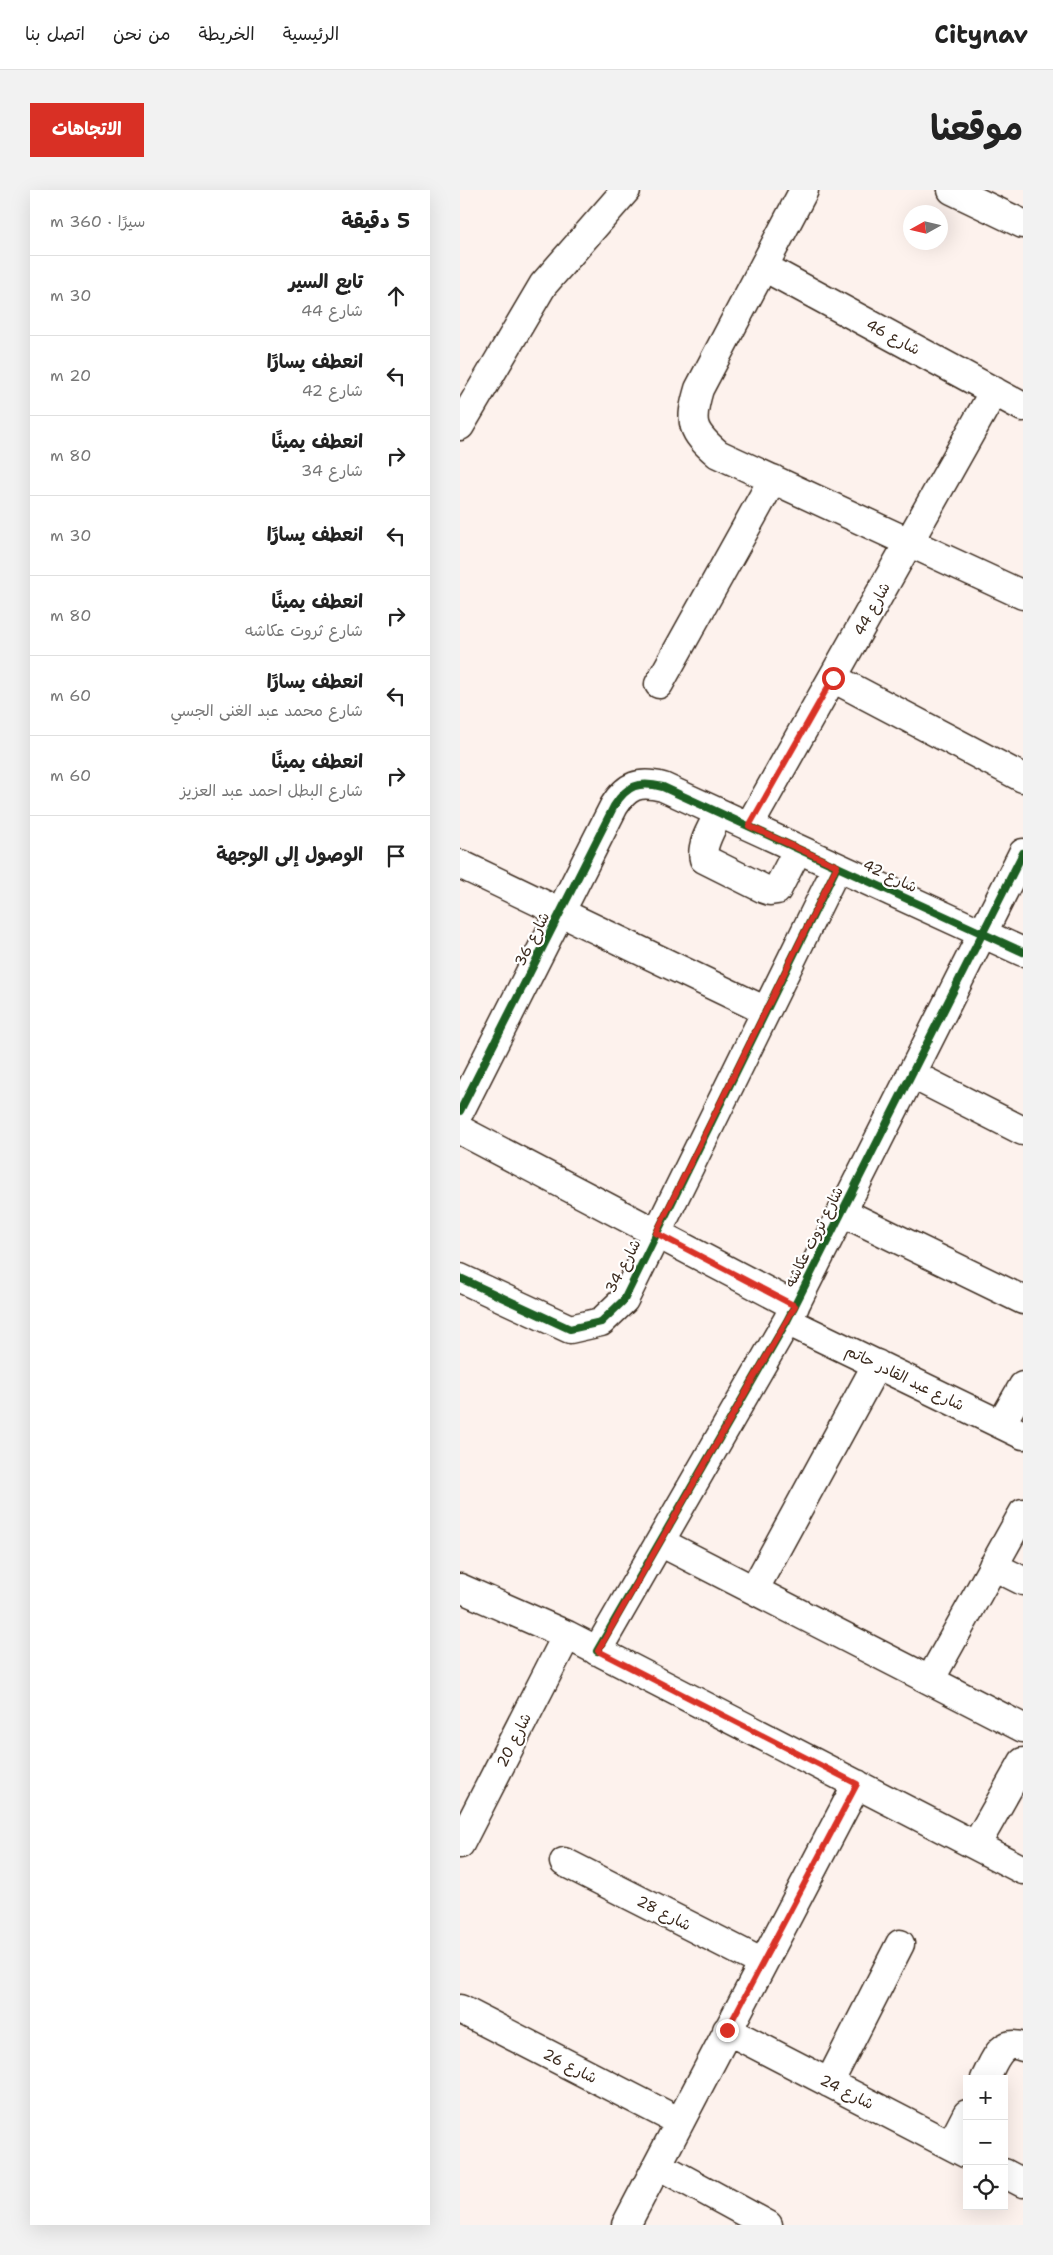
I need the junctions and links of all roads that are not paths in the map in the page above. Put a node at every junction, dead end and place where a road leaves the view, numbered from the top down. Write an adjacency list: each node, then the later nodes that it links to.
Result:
1 (626, 190): 8 (street)
2 (804, 190): 5 (street)
3 (952, 190): 4 (street)
4 (1023, 224)
5 (764, 267): 6 (street, شارع 46); 9 (street)
6 (994, 391): 7 (street, شارع 46); 10 (street, شارع 44)
7 (1023, 406)
8 (460, 426)
9 (773, 479): 10 (street); 13 (street)
10 (909, 542): 11 (street); 12 (street, شارع 44)
11 (1023, 594)
12 (833, 678): 14 (street); 17 (street, شارع 44)
13 (659, 684)
14 (1023, 778)
15 (634, 786): 16 (street, شارع 42); 22 (street, شارع 36)
16 (719, 813): 17 (street, شارع 42); 18 (street)
17 (749, 826): 18 (street, شارع 42)
18 (798, 849): 21 (street, شارع 42)
19 (1023, 853): 23 (street, شارع ثروت عكاشه)
20 (460, 864): 22 (street)
21 (837, 866): 23 (street, شارع 42); 25 (street, شارع 34)
22 (561, 912): 25 (street); 27 (street, شارع 36)
23 (982, 934): 24 (street, شارع 42); 26 (street, شارع ثروت عكاشه)
24 (1023, 952)
25 (766, 1011): 31 (street, شارع 34)
26 (911, 1074): 29 (street); 30 (street, شارع ثروت عكاشه)
27 (460, 1111)
28 (460, 1130): 31 (street, شارع عبد القادر حاتم)
29 (1023, 1131)
30 (842, 1212): 33 (street); 34 (street, شارع ثروت عكاشه)
31 (656, 1233): 32 (street, شارع 34); 34 (street, شارع عبد القادر حاتم)
32 (460, 1278)
33 (1023, 1300)
34 (791, 1314): 35 (street, شارع عبد القادر حاتم); 39 (street, شارع ثروت عكاشه)
35 (877, 1364): 37 (street, شارع عبد القادر حاتم); 43 (street)
36 (1023, 1386): 37 (street)
37 (1012, 1430)
38 (1023, 1513): 40 (street)
39 (660, 1542): 43 (street); 45 (street, شارع ثروت عكاشه)
40 (993, 1566): 41 (street); 46 (street)
41 (1023, 1581)
42 (460, 1588): 44 (street)
43 (754, 1590): 46 (street)
44 (567, 1635): 45 (street); 50 (street, شارع 20)
45 (598, 1651): 49 (street)
46 (930, 1680): 47 (street)
47 (1023, 1728)
48 (1023, 1762): 51 (street)
49 (857, 1784): 51 (street); 55 (street)
50 (460, 1844)
51 (976, 1845): 53 (street)
52 (564, 1862): 55 (street, شارع 28)
53 (1023, 1870)
54 (900, 1944): 60 (street)
55 (763, 1963): 57 (street)
56 (460, 2010): 62 (street, شارع 26)
57 (727, 2030): 60 (street, شارع 24); 62 (street)
58 (1023, 2047): 59 (street)
59 (987, 2075)
60 (830, 2083): 63 (street, شارع 24)
61 (966, 2120): 63 (street)
62 (680, 2122): 64 (street)
63 (959, 2150)
64 (658, 2165): 67 (street); 68 (street)
65 (1008, 2175): 66 (street)
66 (1023, 2183)
67 (626, 2225)
68 (768, 2225)

